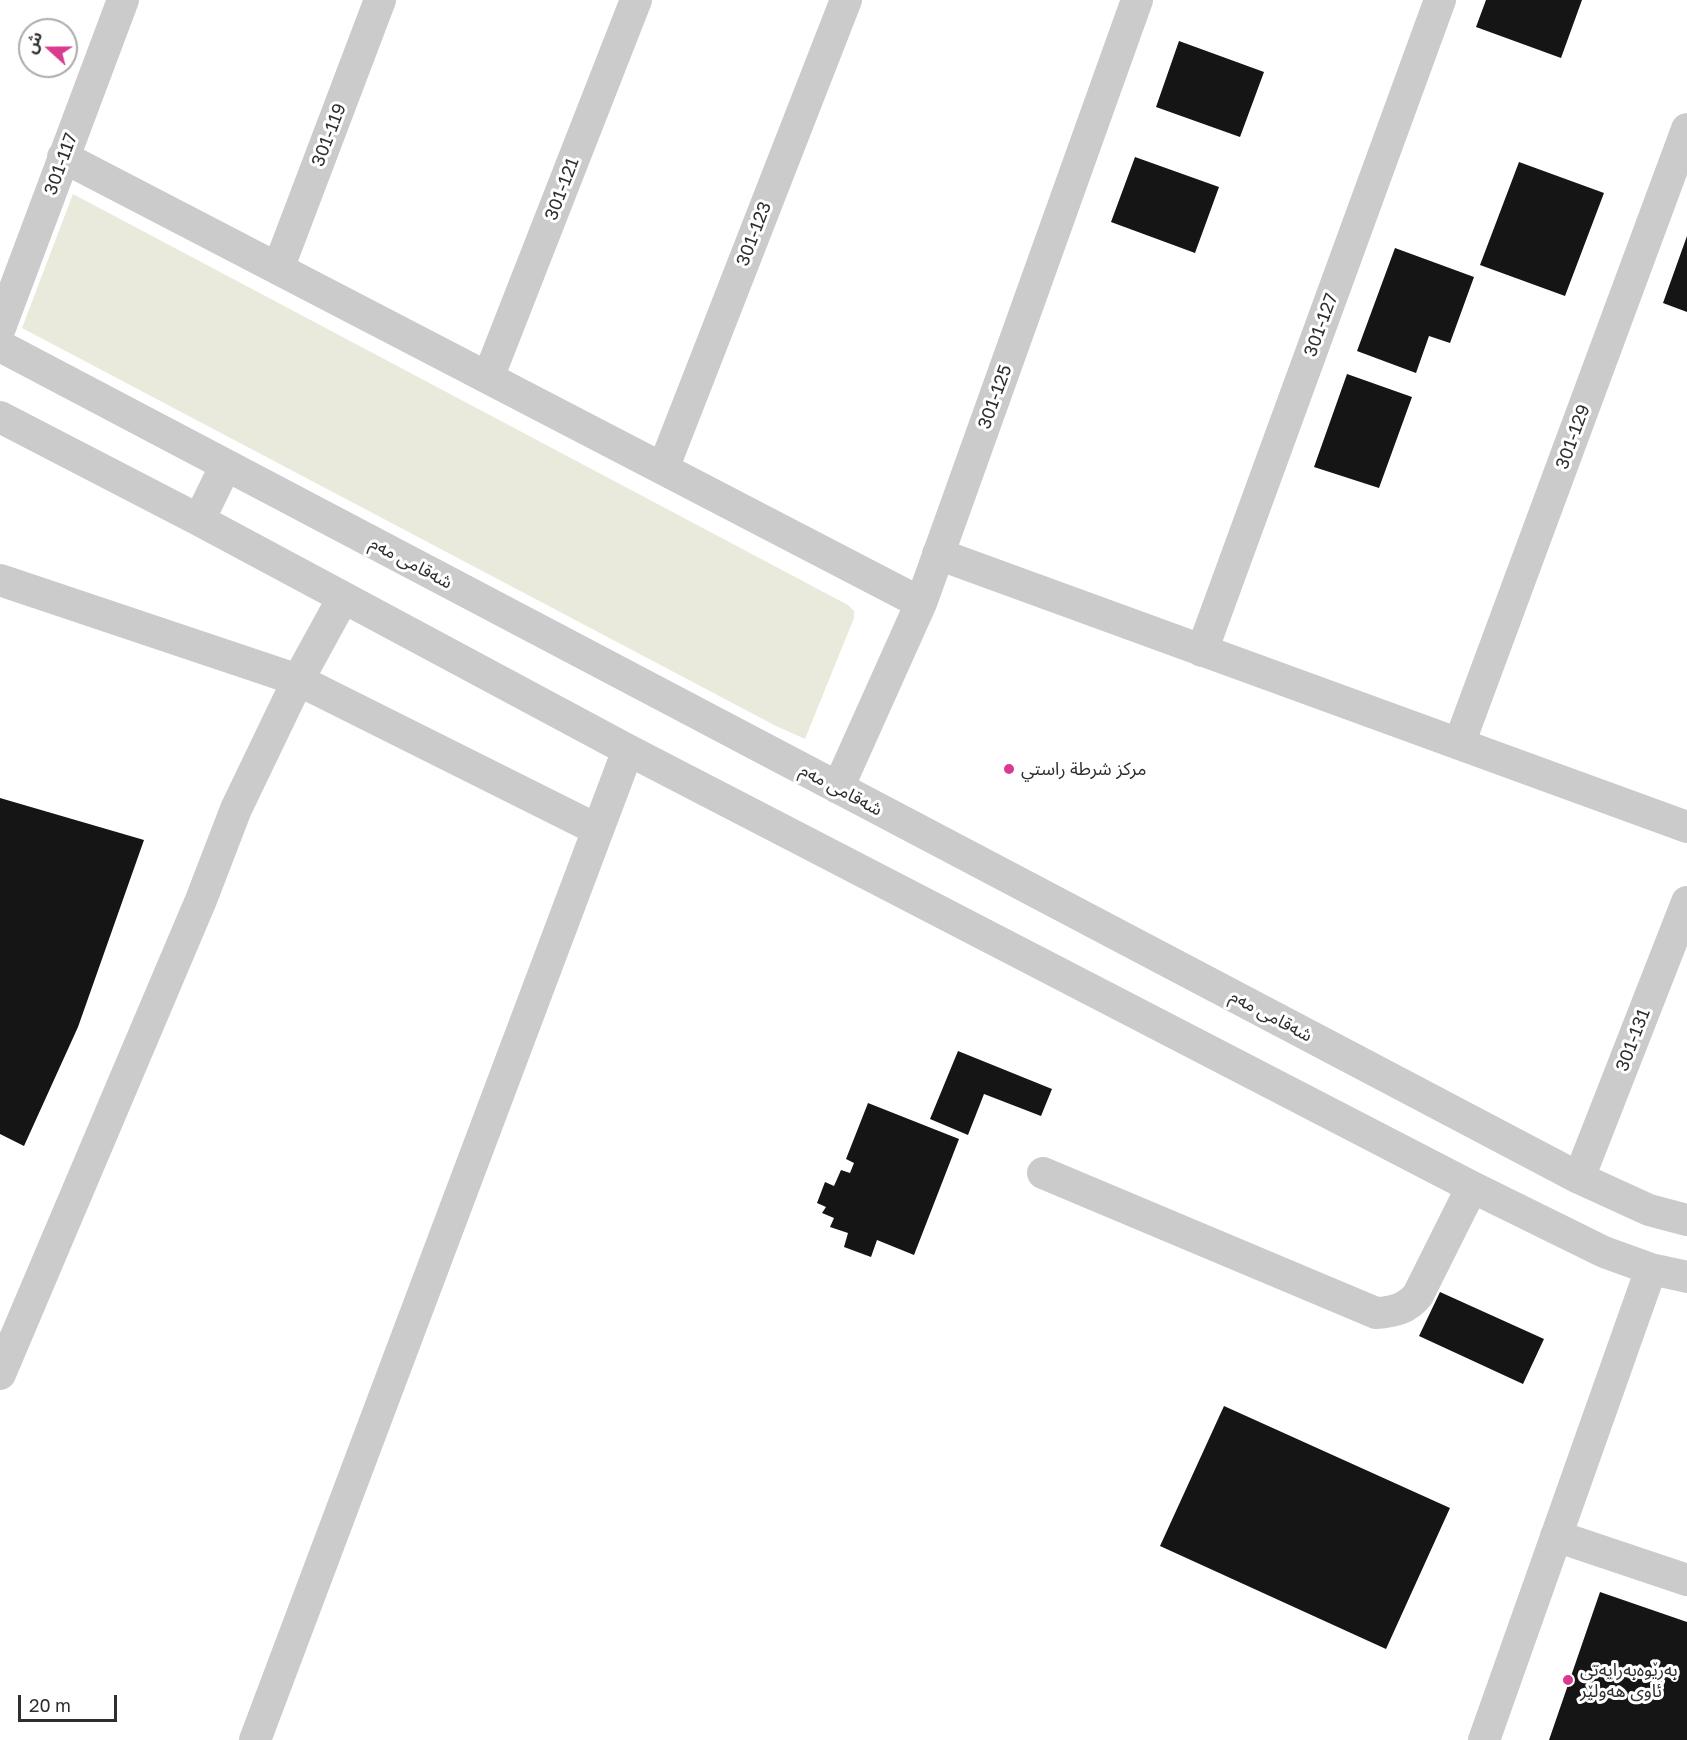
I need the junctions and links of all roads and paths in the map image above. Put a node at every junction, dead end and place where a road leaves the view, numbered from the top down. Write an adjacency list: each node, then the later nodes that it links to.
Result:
1 (123, 0): 8 (street, 301-117)
2 (380, 0): 9 (street, 301-119)
3 (636, 0): 12 (street, 301-121)
4 (846, 0): 15 (street, 301-123)
5 (1137, 0): 17 (street, 301-125)
6 (1440, 0): 21 (street, 301-127)
7 (1687, 129): 23 (street, 301-129)
8 (63, 157): 9 (street); 10 (street, 301-117)
9 (278, 269): 12 (street)
10 (0, 328)
11 (0, 346): 14 (street, شەقامی مەم)
12 (488, 378): 15 (street)
13 (0, 417): 16 (street)
14 (226, 465): 16 (street); 25 (street, شەقامی مەم)
15 (663, 469): 20 (street)
16 (199, 520): 19 (street)
17 (938, 554): 20 (street, 301-125); 21 (street)
18 (0, 580): 22 (street)
19 (344, 598): 22 (street); 24 (street)
20 (921, 603): 25 (street, 301-125)
21 (1202, 651): 23 (street)
22 (298, 680): 27 (street); 35 (street)
23 (1459, 744): 26 (street)
24 (628, 750): 27 (street); 31 (street)
25 (838, 788): 30 (street, شەقامی مەم)
26 (1687, 827)
27 (597, 830): 38 (street)
28 (1687, 902): 30 (street, 301-131)
29 (1042, 1173): 31 (street)
30 (1579, 1178): 32 (street, شەقامی مەم)
31 (1472, 1187): 33 (street)
32 (1687, 1220)
33 (1651, 1269): 34 (street); 36 (street)
34 (1687, 1277)
35 (0, 1374)
36 (1556, 1536): 37 (street); 39 (street)
37 (1687, 1580)
38 (255, 1740)
39 (1484, 1740)

